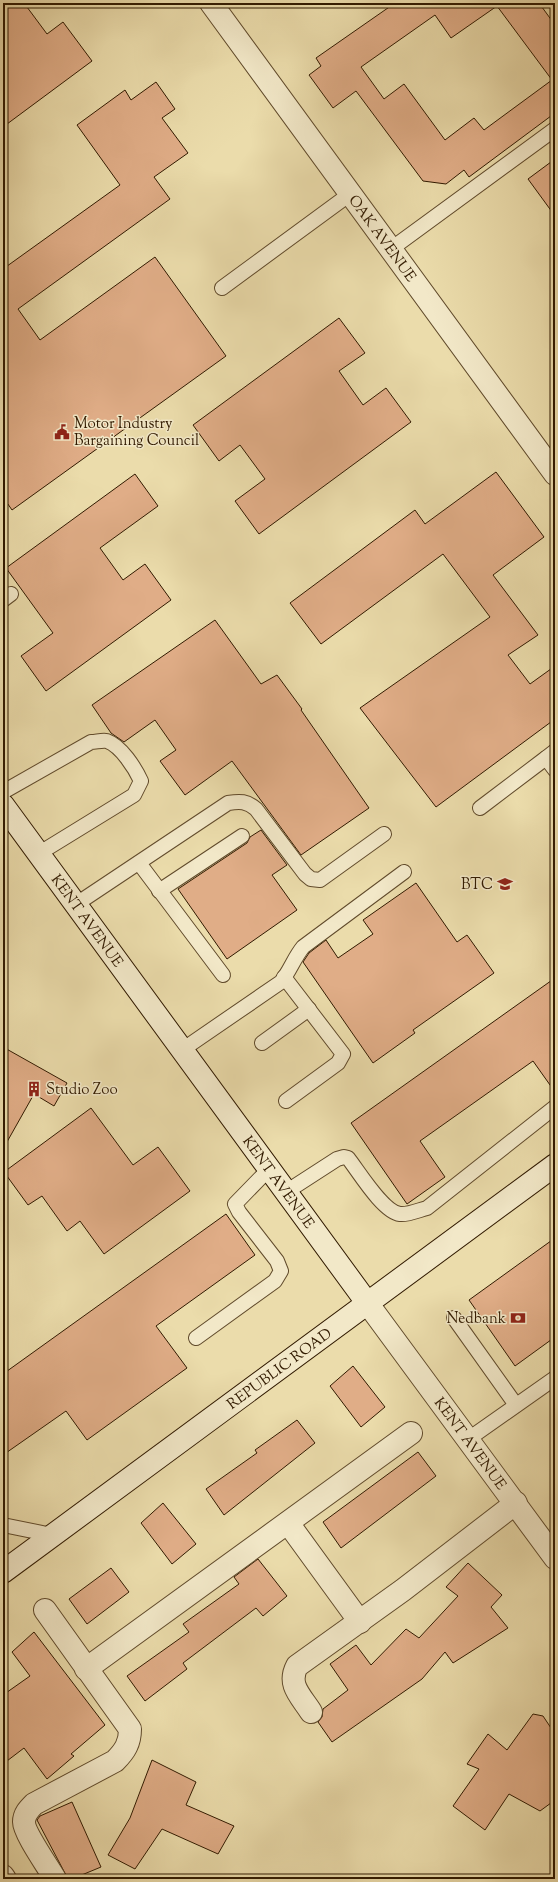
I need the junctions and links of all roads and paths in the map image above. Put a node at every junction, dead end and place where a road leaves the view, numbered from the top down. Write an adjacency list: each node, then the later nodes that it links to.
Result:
1 (211, 3): 3 (street, OAK AVENUE)
2 (555, 129): 4 (lane)
3 (350, 194): 4 (street, OAK AVENUE); 5 (lane)
4 (391, 249): 6 (street, OAK AVENUE)
5 (222, 288)
6 (555, 474)
7 (551, 755): 8 (lane); 11 (lane)
8 (555, 770)
9 (3, 792): 14 (lane)
10 (3, 805): 14 (street, KENT AVENUE)
11 (480, 808)
12 (384, 834): 15 (lane)
13 (242, 836): 17 (lane)
14 (38, 854): 18 (street, KENT AVENUE)
15 (138, 863): 17 (lane); 18 (lane)
16 (404, 872): 20 (lane)
17 (159, 891): 19 (lane)
18 (76, 905): 23 (street, KENT AVENUE)
19 (223, 975)
20 (284, 977): 21 (lane); 23 (lane)
21 (310, 1009): 22 (lane); 24 (lane)
22 (262, 1043)
23 (182, 1050): 27 (street, KENT AVENUE)
24 (286, 1101)
25 (555, 1107): 28 (lane)
26 (555, 1165): 29 (street, REPUBLIC ROAD)
27 (269, 1169): 28 (street, KENT AVENUE); 31 (lane)
28 (286, 1192): 29 (street, KENT AVENUE)
29 (368, 1304): 35 (street, KENT AVENUE); 39 (street, REPUBLIC ROAD)
30 (454, 1318): 33 (lane)
31 (196, 1338)
32 (555, 1378): 33 (lane)
33 (516, 1405): 35 (lane)
34 (411, 1433): 37 (street)
35 (467, 1440): 36 (street, KENT AVENUE)
36 (516, 1503): 40 (street, KENT AVENUE); 43 (street)
37 (288, 1523): 43 (street); 44 (street)
38 (3, 1525): 39 (lane)
39 (52, 1535): 41 (street, REPUBLIC ROAD)
40 (555, 1558)
41 (3, 1572)
42 (45, 1610): 44 (street)
43 (360, 1622): 45 (street)
44 (86, 1669): 48 (street)
45 (311, 1712)
46 (3, 1876): 47 (street)
47 (5, 1879)
48 (56, 1879)

